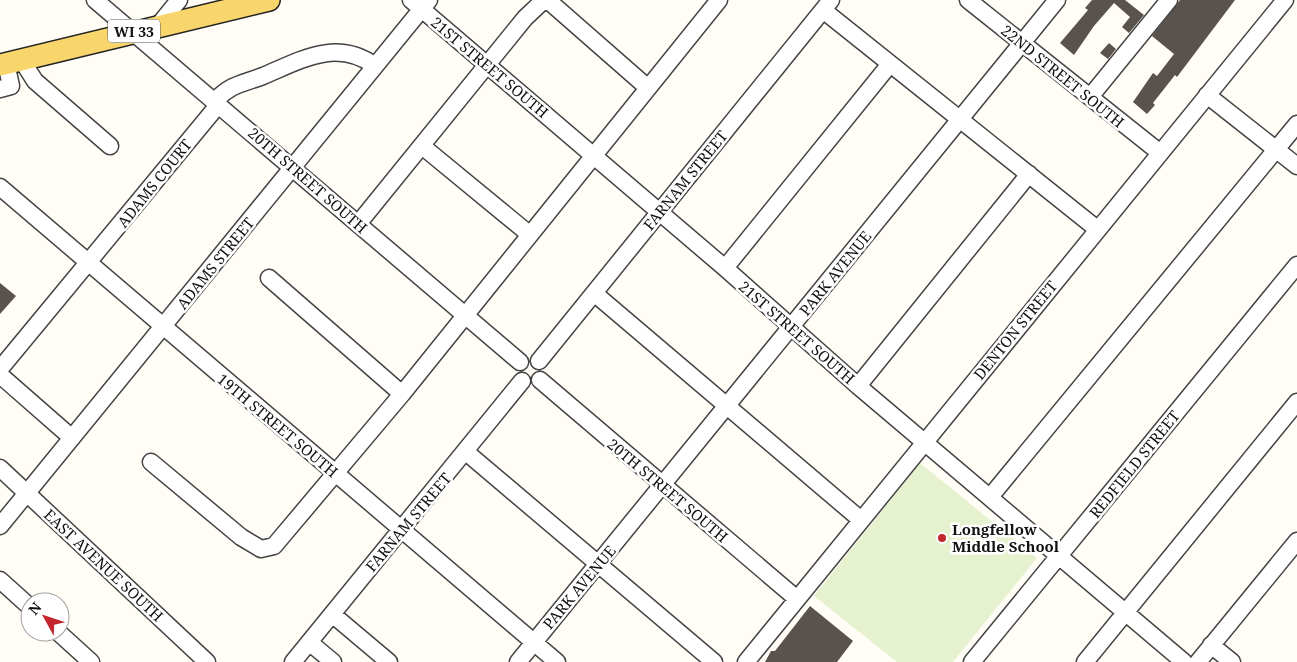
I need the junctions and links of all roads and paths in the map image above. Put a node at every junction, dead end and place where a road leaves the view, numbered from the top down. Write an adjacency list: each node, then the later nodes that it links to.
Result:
1 (95, 0): 12 (street, 20TH STREET SOUTH)
2 (179, 0): 11 (street)
3 (270, 0): 11 (main road, WI 33)
4 (719, 0): 19 (street)
5 (968, 0): 13 (street, 22ND STREET SOUTH)
6 (1057, 0): 13 (street, PARK AVENUE)
7 (1169, 0): 21 (street)
8 (1285, 0): 20 (street, DENTON STREET)
9 (421, 3): 16 (street, ADAMS STREET); 17 (street, 21ST STREET SOUTH)
10 (827, 5): 15 (street); 35 (street, FARNAM STREET)
11 (158, 26): 12 (main road, WI 33)
12 (132, 32): 14 (main road, WI 33); 23 (street, 20TH STREET SOUTH)
13 (1022, 43): 21 (street, 22ND STREET SOUTH); 24 (street, PARK AVENUE)
14 (9, 62): 18 (street); 26 (street)
15 (890, 64): 24 (street); 41 (street)
16 (375, 66): 23 (street, ADAMS COURT); 32 (street, ADAMS STREET)
17 (488, 66): 19 (street); 27 (street); 30 (street, 21ST STREET SOUTH)
18 (6, 88): 22 (street)
19 (648, 88): 30 (street)
20 (1207, 95): 28 (street); 29 (street, DENTON STREET)
21 (1090, 97): 29 (street, 22ND STREET SOUTH)
22 (0, 102)
23 (217, 102): 32 (street, 20TH STREET SOUTH); 39 (street, ADAMS COURT)
24 (961, 119): 33 (street); 45 (street, PARK AVENUE)
25 (1297, 124): 28 (street)
26 (110, 146)
27 (422, 146): 36 (street); 38 (street)
28 (1276, 149): 31 (street); 65 (street)
29 (1159, 152): 37 (street, DENTON STREET)
30 (594, 155): 35 (street, 21ST STREET SOUTH); 38 (street)
31 (1297, 166)
32 (293, 168): 36 (street, 20TH STREET SOUTH); 46 (street, ADAMS STREET)
33 (1029, 174): 37 (street); 53 (street)
34 (0, 186): 39 (street, 19TH STREET SOUTH)
35 (659, 212): 41 (street, 21ST STREET SOUTH); 43 (street, FARNAM STREET)
36 (358, 224): 44 (street, 20TH STREET SOUTH)
37 (1097, 229): 58 (street, DENTON STREET)
38 (529, 234): 44 (street)
39 (89, 263): 46 (street, 19TH STREET SOUTH); 49 (street, ADAMS COURT)
40 (1297, 265): 70 (street, REDFIELD STREET)
41 (725, 268): 45 (street, 21ST STREET SOUTH)
42 (269, 278): 54 (street)
43 (594, 293): 47 (street, FARNAM STREET); 56 (street)
44 (465, 315): 48 (street, 20TH STREET SOUTH); 54 (street)
45 (792, 327): 53 (street, 21ST STREET SOUTH); 56 (street, PARK AVENUE)
46 (163, 328): 57 (street, ADAMS STREET); 62 (street, 19TH STREET SOUTH)
47 (539, 361): 48 (street); 51 (street)
48 (520, 362): 52 (street)
49 (0, 368)
50 (0, 375): 57 (street)
51 (540, 380): 52 (street); 63 (street, 20TH STREET SOUTH)
52 (522, 381): 59 (street, FARNAM STREET)
53 (858, 386): 58 (street, 21ST STREET SOUTH)
54 (402, 394): 62 (street)
55 (1297, 402): 75 (street)
56 (728, 405): 63 (street, PARK AVENUE); 66 (street)
57 (72, 438): 64 (street, ADAMS STREET)
58 (924, 442): 65 (street, 21ST STREET SOUTH); 66 (street, DENTON STREET)
59 (466, 452): 68 (street, FARNAM STREET); 71 (street)
60 (151, 462): 62 (street)
61 (0, 468): 64 (street, EAST AVENUE SOUTH)
62 (336, 474): 68 (street, 19TH STREET SOUTH)
63 (662, 485): 71 (street, PARK AVENUE); 74 (street, 20TH STREET SOUTH)
64 (27, 494): 67 (street, ADAMS STREET); 82 (street, EAST AVENUE SOUTH)
65 (990, 498): 70 (street, 21ST STREET SOUTH)
66 (861, 520): 74 (street, DENTON STREET)
67 (0, 526)
68 (401, 530): 76 (street, FARNAM STREET); 79 (street, 19TH STREET SOUTH)
69 (1297, 541): 80 (street)
70 (1059, 556): 75 (street, 21ST STREET SOUTH); 90 (street, REDFIELD STREET)
71 (598, 564): 79 (street, PARK AVENUE); 88 (street)
72 (0, 580): 73 (street)
73 (20, 598)
74 (797, 599): 89 (street, DENTON STREET)
75 (1126, 612): 91 (street); 92 (street, 21ST STREET SOUTH)
76 (332, 614): 78 (street, FARNAM STREET); 85 (street)
77 (69, 642): 81 (street)
78 (309, 642): 83 (street, FARNAM STREET); 84 (street)
79 (534, 642): 86 (street, PARK AVENUE); 87 (street, 19TH STREET SOUTH)
80 (1211, 645): 93 (street); 94 (street)
81 (92, 662)
82 (207, 662)
83 (293, 662)
84 (333, 662)
85 (389, 662)
86 (518, 662)
87 (557, 662)
88 (714, 662)
89 (746, 662)
90 (972, 662)
91 (1085, 662)
92 (1184, 662)
93 (1198, 662)
94 (1232, 662)

